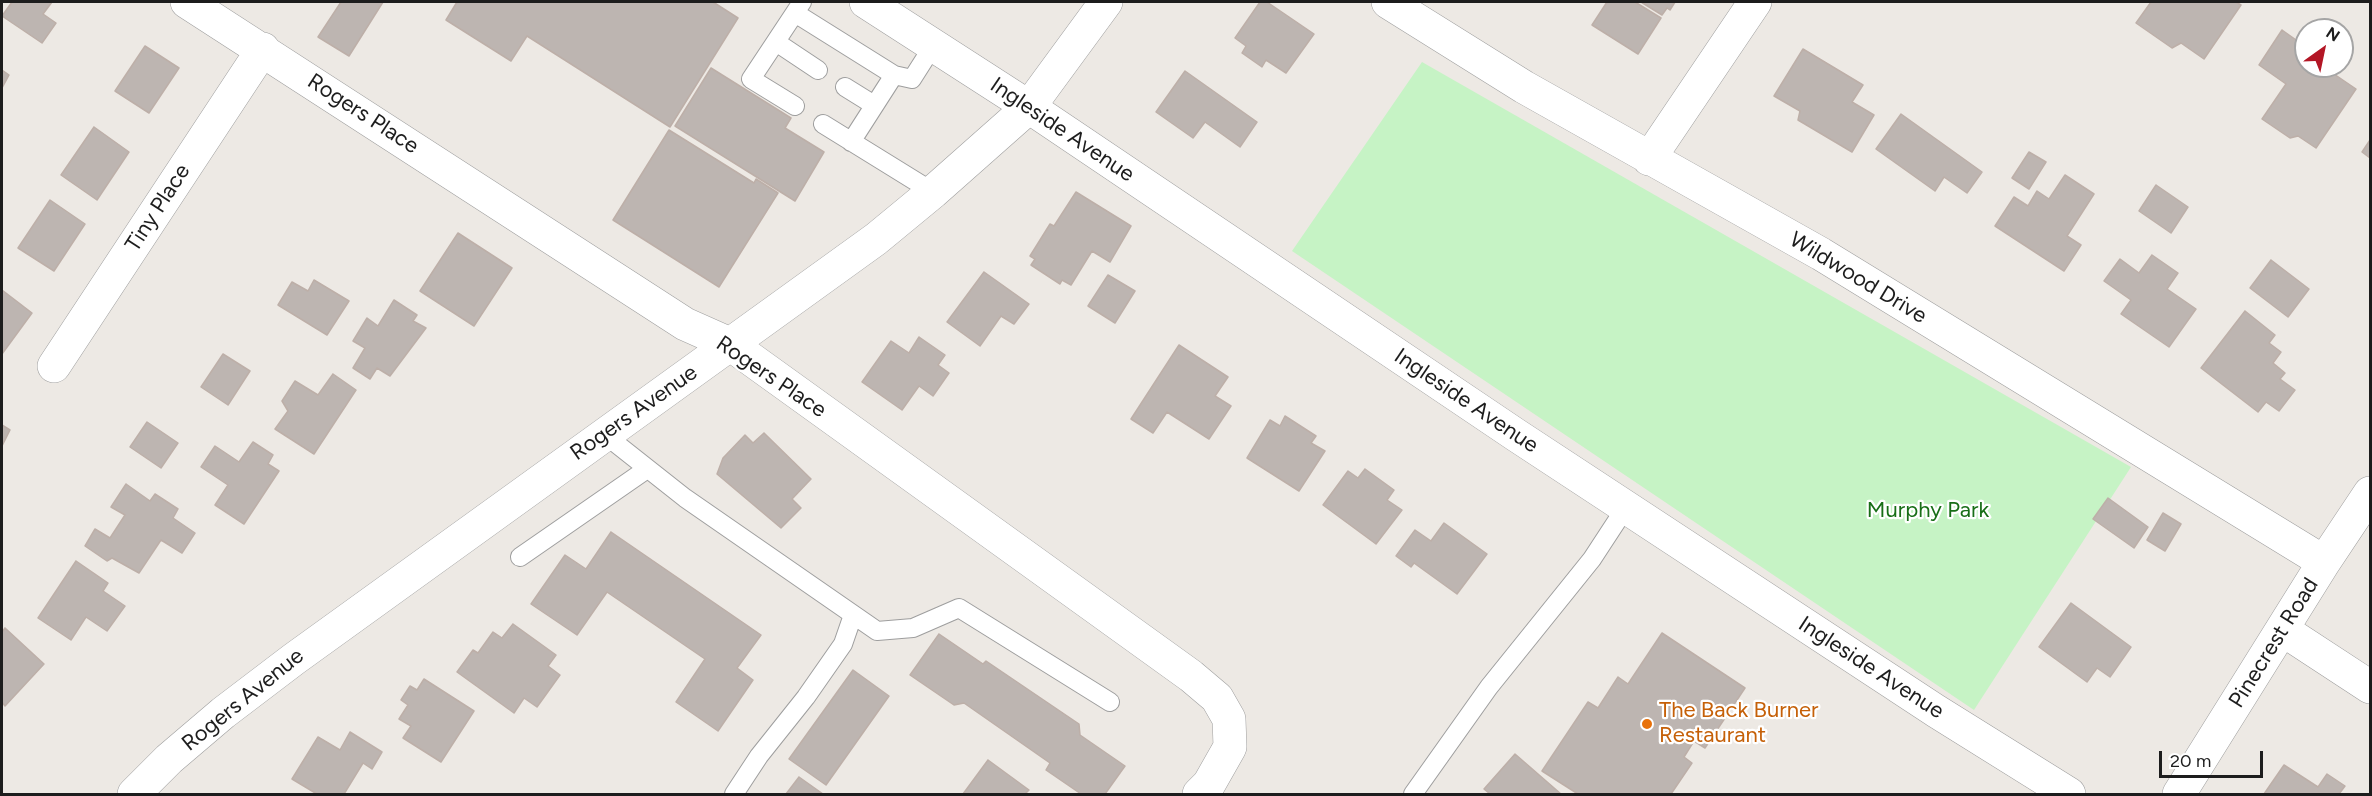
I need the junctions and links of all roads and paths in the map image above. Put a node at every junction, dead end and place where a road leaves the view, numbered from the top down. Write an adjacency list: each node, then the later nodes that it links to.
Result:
1 (187, 2): 9 (street, Rogers Place)
2 (866, 2): 8 (street, Ingleside Avenue)
3 (1106, 2): 15 (street, Rogers Avenue)
4 (1388, 2): 18 (street, Wildwood Drive)
5 (1755, 2): 18 (street)
6 (799, 7): 7 (lane); 11 (lane)
7 (776, 42): 10 (lane); 14 (lane)
8 (933, 45): 11 (lane); 15 (street, Ingleside Avenue)
9 (263, 49): 20 (street, Rogers Place); 21 (street, Tiny Place)
10 (818, 70)
11 (894, 75): 13 (lane)
12 (845, 87): 13 (lane)
13 (874, 105): 17 (lane)
14 (795, 106)
15 (1029, 107): 19 (street, Rogers Avenue); 25 (street, Ingleside Avenue)
16 (824, 123): 17 (lane)
17 (851, 142): 19 (lane)
18 (1649, 159): 27 (street, Wildwood Drive)
19 (933, 192): 20 (street, Rogers Avenue)
20 (730, 344): 22 (street, Rogers Avenue); 34 (street, Rogers Place)
21 (54, 366)
22 (604, 434): 23 (lane); 32 (street, Rogers Avenue)
23 (647, 469): 26 (lane); 28 (lane)
24 (2370, 493): 27 (street, Pinecrest Road)
25 (1626, 507): 35 (lane); 36 (street, Ingleside Avenue)
26 (520, 557)
27 (2324, 562): 29 (street, Pinecrest Road)
28 (853, 615): 31 (lane); 33 (lane)
29 (2283, 630): 30 (street); 37 (street, Pinecrest Road)
30 (2370, 687)
31 (1110, 702)
32 (134, 795)
33 (734, 795)
34 (1199, 795)
35 (1413, 795)
36 (2069, 795)
37 (2179, 795)

